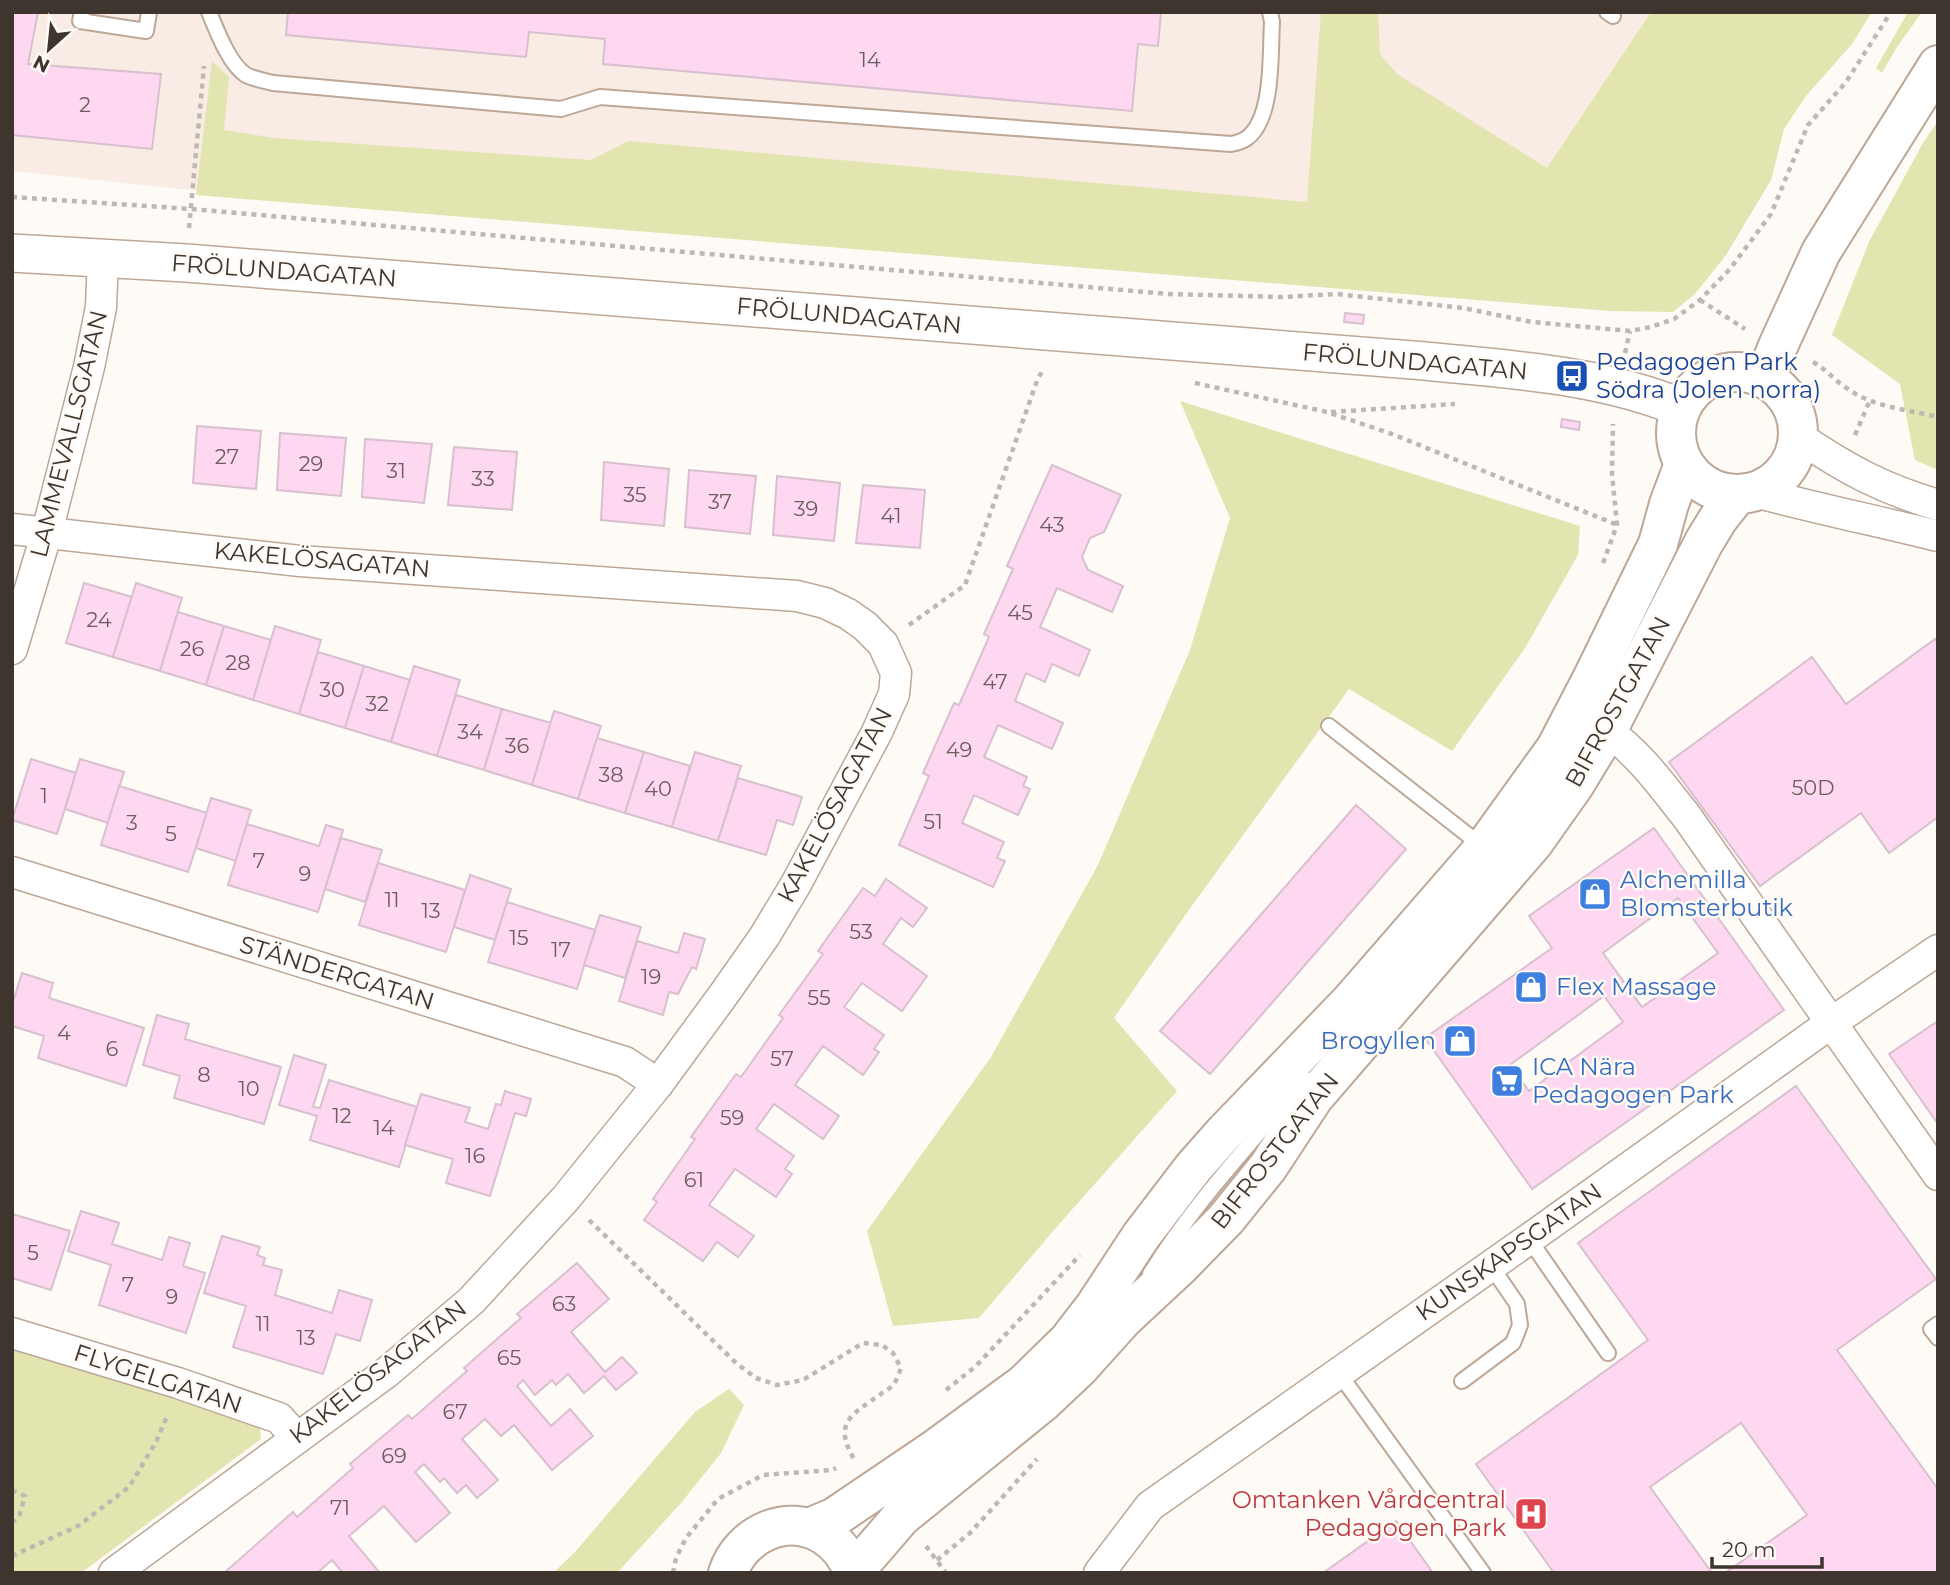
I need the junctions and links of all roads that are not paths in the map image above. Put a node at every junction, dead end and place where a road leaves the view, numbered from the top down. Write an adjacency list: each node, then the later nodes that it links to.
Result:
1 (82, 12): 2 (lane)
2 (149, 12)
3 (209, 12): 4 (lane)
4 (1270, 12)
5 (1938, 65): 8 (main road)
6 (12, 253): 7 (street, FRÖLUNDAGATAN)
7 (103, 258): 9 (street, FRÖLUNDAGATAN); 15 (street, LAMMEVALLSGATAN)
8 (1772, 362): 9 (main road); 10 (main road)
9 (1682, 408): 11 (main road)
10 (1799, 437): 12 (main road, BIFROSTGATAN); 13 (street)
11 (1684, 464): 12 (main road); 20 (main road, BIFROSTGATAN)
12 (1746, 493): 16 (street); 19 (main road, BIFROSTGATAN)
13 (1938, 505)
14 (12, 529): 15 (street, KAKELÖSAGATAN)
15 (47, 532): 17 (street, LAMMEVALLSGATAN); 25 (street, KAKELÖSAGATAN)
16 (1938, 537)
17 (12, 649)
18 (1329, 726): 20 (lane)
19 (1607, 731): 20 (main road, BIFROSTGATAN); 23 (street)
20 (1498, 859): 29 (main road, BIFROSTGATAN); 37 (main road, BIFROSTGATAN)
21 (12, 872): 25 (street, STÄNDERGATAN)
22 (1938, 950): 23 (street, KUNSKAPSGATAN)
23 (1830, 1023): 26 (street); 27 (street, KUNSKAPSGATAN)
24 (1313, 1071): 29 (lane)
25 (657, 1084): 36 (street, KAKELÖSAGATAN)
26 (1938, 1175)
27 (1529, 1239): 28 (street, KUNSKAPSGATAN); 33 (lane)
28 (1491, 1266): 34 (street, KUNSKAPSGATAN); 35 (lane)
29 (1140, 1305): 40 (main road, BIFROSTGATAN)
30 (1938, 1324): 32 (lane)
31 (12, 1333): 36 (street, FLYGELGATAN)
32 (1938, 1338)
33 (1608, 1353)
34 (1338, 1372): 41 (street, KUNSKAPSGATAN); 42 (lane)
35 (1462, 1381)
36 (296, 1437): 38 (street, KAKELÖSAGATAN)
37 (809, 1528): 39 (main road, BIFROSTGATAN); 40 (main road, BIFROSTGATAN)
38 (114, 1573)
39 (728, 1573)
40 (855, 1573)
41 (1099, 1573)
42 (1483, 1573)

